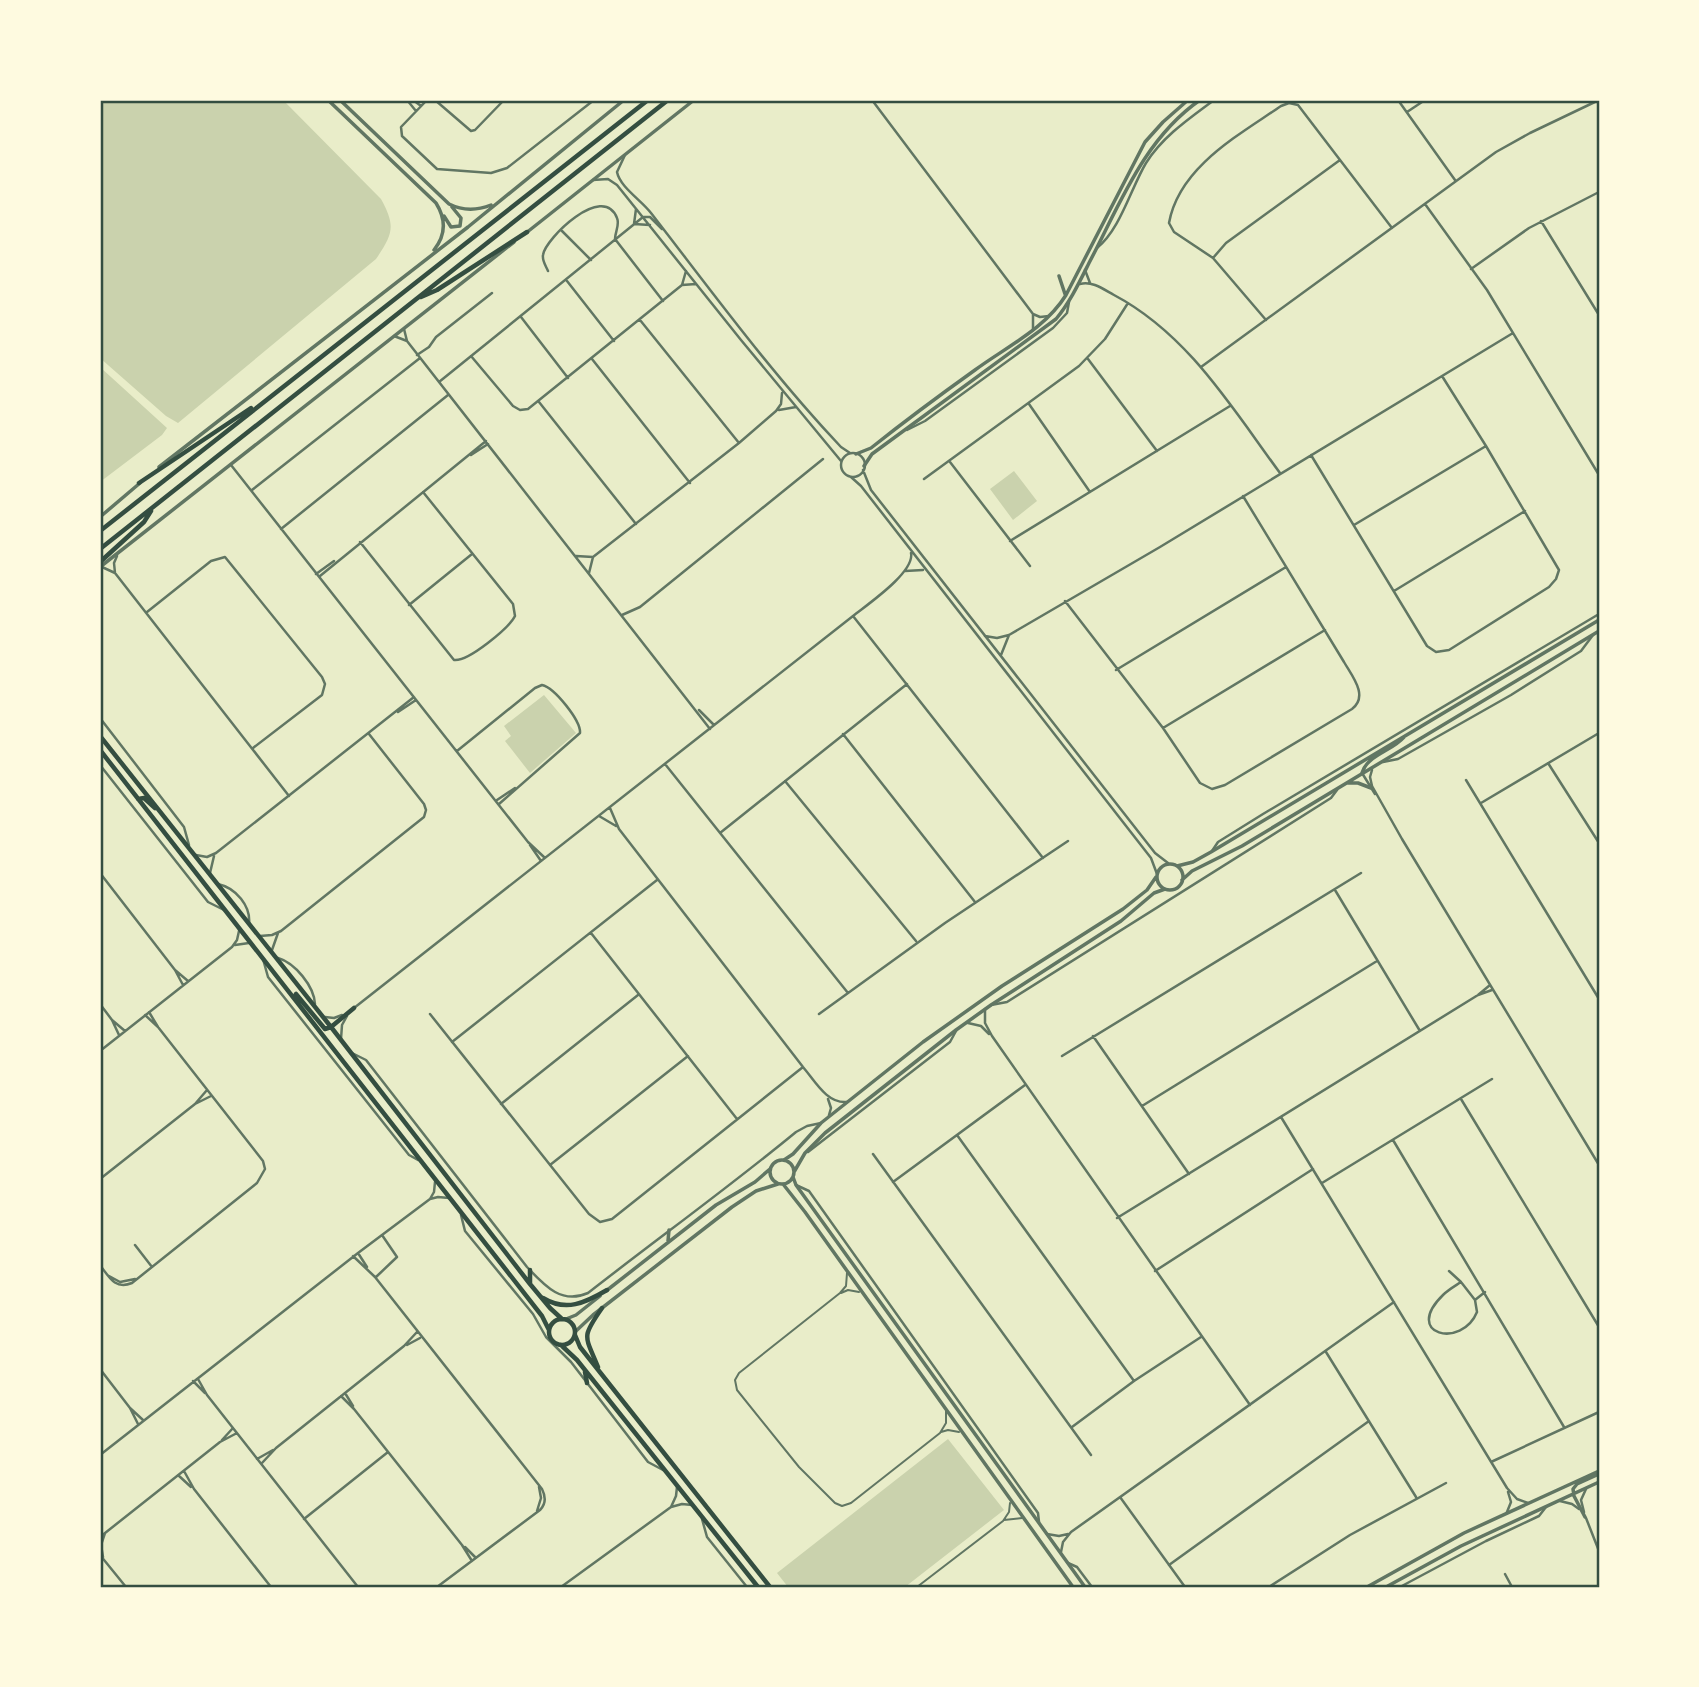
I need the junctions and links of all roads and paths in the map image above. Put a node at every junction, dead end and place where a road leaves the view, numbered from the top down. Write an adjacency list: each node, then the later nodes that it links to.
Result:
1 (328, 100): 31 (street)
2 (340, 100): 28 (street)
3 (407, 100): 21 (street)
4 (413, 100): 20 (street)
5 (427, 100): 20 (street)
6 (435, 100): 7 (street)
7 (504, 100)
8 (594, 100): 21 (street)
9 (624, 100): 29 (street)
10 (648, 100): 83 (main road)
11 (668, 100): 58 (main road)
12 (694, 100): 23 (street)
13 (872, 100): 61 (street)
14 (1188, 100): 57 (street)
15 (1200, 100): 42 (street)
16 (1214, 100): 42 (street)
17 (1398, 100): 22 (street)
18 (1425, 100): 22 (street)
19 (1599, 100): 26 (street)
20 (421, 106): 21 (street)
21 (416, 111)
22 (1407, 112): 26 (street)
23 (626, 152): 25 (street); 39 (street)
24 (1340, 160): 37 (street); 44 (street); 44 (street)
25 (591, 180): 32 (street); 40 (street)
26 (1456, 180): 30 (street)
27 (1599, 192): 34 (street)
28 (445, 200): 29 (street); 31 (street)
29 (496, 203): 43 (street)
30 (1425, 204): 37 (street); 46 (street)
31 (440, 208): 43 (street)
32 (636, 209): 33 (street); 35 (street)
33 (643, 216): 35 (street); 36 (street); 39 (street)
34 (1541, 221): 46 (street); 63 (street)
35 (634, 224): 36 (street); 41 (street)
36 (650, 225): 49 (street)
37 (1392, 228): 66 (street)
38 (562, 231): 41 (street); 45 (street); 48 (street)
39 (665, 231): 93 (street)
40 (527, 232): 58 (main road); 67 (street)
41 (615, 239): 45 (street); 59 (street)
42 (1097, 248): 47 (street)
43 (429, 255): 105 (street)
44 (1213, 258): 66 (street)
45 (591, 260): 51 (street)
46 (1471, 269): 69 (street)
47 (1085, 270): 52 (street); 55 (street)
48 (548, 271)
49 (686, 271): 53 (street); 54 (street)
50 (1059, 276): 57 (street)
51 (567, 280): 64 (street); 72 (street)
52 (1090, 283): 55 (street); 60 (street)
53 (682, 285): 54 (street); 59 (street)
54 (697, 285): 81 (street)
55 (1078, 285): 100 (street)
56 (492, 293): 73 (street)
57 (1066, 295): 62 (street)
58 (417, 298): 111 (main road)
59 (663, 302): 65 (street)
60 (1128, 303): 76 (street); 77 (street)
61 (1032, 314): 62 (street); 68 (street)
62 (1050, 315): 68 (street)
63 (1599, 316)
64 (521, 317): 74 (street); 79 (street)
65 (640, 320): 72 (street); 90 (street)
66 (1266, 320): 77 (street)
67 (404, 328): 70 (street); 71 (street)
68 (1032, 331): 94 (street)
69 (1513, 332): 78 (street); 102 (street)
70 (394, 336): 71 (street); 99 (street)
71 (407, 341): 73 (street)
72 (614, 341): 75 (street)
73 (419, 356): 80 (street); 107 (street)
74 (471, 356): 80 (street); 84 (street)
75 (592, 359): 79 (street); 106 (street)
76 (1088, 359): 85 (street); 92 (street)
77 (1201, 366): 86 (street)
78 (1442, 376): 91 (street); 95 (street)
79 (568, 378): 84 (street)
80 (439, 382): 82 (street)
81 (782, 390): 87 (street); 88 (street)
82 (449, 394): 89 (street); 116 (street)
83 (270, 397): 105 (main road); 117 (main road)
84 (539, 402): 114 (street)
85 (1029, 404): 98 (street); 109 (street)
86 (1230, 406): 92 (street); 101 (street)
87 (796, 407): 88 (street); 97 (street)
88 (776, 411): 90 (street)
89 (487, 443): 108 (street); 124 (street)
90 (739, 443): 106 (street)
91 (1486, 446): 112 (street); 115 (street)
92 (1157, 451): 109 (street)
93 (850, 453): 94 (street); 97 (street)
94 (856, 454): 100 (street)
95 (1311, 455): 101 (street); 115 (street)
96 (823, 459): 140 (street)
97 (841, 461): 103 (street)
98 (950, 462): 104 (street); 118 (street)
99 (231, 466): 107 (street); 121 (street)
100 (864, 468): 103 (street); 147 (street)
101 (1280, 473): 110 (street)
102 (1599, 475)
103 (851, 477): 122 (street)
104 (924, 479)
105 (139, 483): 113 (street)
106 (690, 483): 114 (street)
107 (251, 491): 116 (street)
108 (423, 492): 119 (street); 123 (street)
109 (1090, 492): 118 (street)
110 (1243, 496): 128 (street); 136 (street)
111 (152, 509): 120 (main road); 126 (main road)
112 (1525, 511): 135 (street); 135 (street)
113 (100, 517)
114 (636, 524): 125 (street)
115 (1354, 525): 135 (street)
116 (281, 529): 134 (street)
117 (100, 531)
118 (1010, 541): 127 (street)
119 (360, 542): 134 (street); 137 (street)
120 (100, 549)
121 (120, 551): 129 (street); 132 (street)
122 (911, 553): 130 (street); 131 (street)
123 (472, 554): 137 (street); 137 (street)
124 (576, 556): 125 (street); 133 (street)
125 (593, 557): 133 (street)
126 (100, 562)
127 (1030, 566)
128 (1286, 567): 143 (street); 149 (street)
129 (100, 568): 132 (street)
130 (905, 571): 131 (street); 141 (street)
131 (926, 571): 200 (street)
132 (115, 573): 138 (street)
133 (589, 573): 140 (street)
134 (318, 575): 151 (street)
135 (1394, 591)
136 (1065, 601): 145 (street); 149 (street)
137 (409, 605)
138 (147, 612): 162 (street); 162 (street)
139 (1599, 614): 190 (street)
140 (622, 615): 152 (street)
141 (853, 616): 150 (street); 154 (street)
142 (1599, 620): 161 (street)
143 (1325, 631): 155 (street); 155 (street)
144 (1599, 631): 146 (street)
145 (1009, 635): 147 (street); 148 (street)
146 (1593, 635): 165 (street); 165 (street)
147 (985, 636): 148 (street)
148 (1001, 656): 195 (street)
149 (1116, 670): 155 (street)
150 (906, 684): 159 (street); 193 (street)
151 (415, 698): 157 (street); 164 (street)
152 (696, 708): 154 (street); 156 (street)
153 (100, 718): 189 (street)
154 (714, 725): 156 (street)
155 (1163, 728)
156 (710, 729): 167 (street)
157 (369, 733): 176 (street); 211 (street)
158 (1599, 733): 166 (street)
159 (844, 734): 172 (street); 208 (street)
160 (100, 736): 182 (main road)
161 (1405, 736): 170 (street); 190 (street)
162 (253, 748): 176 (street)
163 (100, 750): 177 (main road)
164 (457, 751): 179 (street); 179 (street)
165 (1379, 763): 169 (street)
166 (1548, 763): 180 (street); 188 (street)
167 (666, 764): 181 (street); 185 (street)
168 (100, 765): 209 (street)
169 (1372, 767): 170 (street); 178 (street)
170 (1362, 773): 173 (street); 175 (street)
171 (1466, 780): 180 (street)
172 (785, 781): 185 (street); 215 (street)
173 (1345, 783): 174 (street); 175 (street)
174 (1339, 787): 203 (street); 231 (street)
175 (1371, 788): 178 (street)
176 (289, 796): 191 (street)
177 (138, 799): 182 (main road); 209 (main road)
178 (1379, 799): 223 (street)
179 (497, 802): 187 (street)
180 (1480, 803): 229 (street)
181 (610, 808): 183 (street); 184 (street)
182 (159, 810): 189 (main road)
183 (599, 816): 184 (street); 192 (street)
184 (619, 829): 202 (street)
185 (720, 833): 226 (street)
186 (1068, 841): 193 (street)
187 (528, 842): 192 (street); 194 (street)
188 (1599, 843)
189 (192, 851): 191 (street); 199 (main road)
190 (1211, 852): 196 (street)
191 (216, 853): 199 (street)
192 (545, 858): 194 (street)
193 (1043, 858): 208 (street)
194 (541, 862): 232 (street)
195 (1168, 863): 196 (street); 200 (street)
196 (1177, 866): 203 (street)
197 (100, 873): 201 (street)
198 (1361, 873): 207 (street)
199 (210, 875): 213 (main road)
200 (1156, 875): 206 (street); 259 (street)
201 (104, 878): 204 (street); 205 (street)
202 (657, 880): 212 (street); 252 (street)
203 (1182, 880): 206 (street)
204 (107, 883): 205 (street); 220 (street)
205 (101, 884)
206 (1165, 889): 231 (street)
207 (1334, 889): 219 (street); 244 (street)
208 (975, 902): 215 (street)
209 (226, 911): 210 (main road)
210 (239, 926): 214 (main road); 216 (street)
211 (281, 931): 213 (street); 217 (street)
212 (591, 933): 227 (street); 246 (street)
213 (258, 935): 217 (main road)
214 (252, 943): 216 (street); 218 (main road)
215 (917, 943): 226 (street)
216 (232, 947): 221 (street)
217 (274, 955): 237 (main road)
218 (262, 956): 224 (main road); 271 (street)
219 (1377, 961): 242 (street); 262 (street)
220 (175, 970): 221 (street); 222 (street)
221 (188, 981): 222 (street)
222 (183, 985): 234 (street)
223 (1490, 985): 225 (street); 228 (street)
224 (287, 987): 240 (main road); 271 (main road)
225 (1493, 989): 228 (street); 273 (street)
226 (848, 993): 236 (street)
227 (639, 994): 250 (street); 261 (street)
228 (1478, 995): 242 (street)
229 (1599, 999)
230 (100, 1004): 238 (street)
231 (991, 1005): 233 (street)
232 (354, 1008): 237 (street); 240 (main road); 247 (street)
233 (985, 1009): 239 (street); 245 (street)
234 (147, 1014): 241 (street); 255 (street)
235 (430, 1014): 246 (street)
236 (820, 1014)
237 (322, 1016): 240 (main road)
238 (112, 1020): 241 (street); 243 (street)
239 (966, 1023): 245 (street); 277 (street)
240 (331, 1027): 247 (main road)
241 (125, 1031): 243 (street)
242 (1420, 1031): 263 (street)
243 (119, 1035): 248 (street)
244 (1093, 1036): 251 (street); 262 (street)
245 (992, 1037): 254 (street)
246 (452, 1042): 261 (street)
247 (341, 1043): 249 (main road)
248 (100, 1051)
249 (349, 1052): 299 (street); 305 (main road)
250 (688, 1056): 264 (street); 272 (street)
251 (1062, 1056)
252 (803, 1067): 256 (street); 264 (street)
253 (1492, 1079): 258 (street)
254 (1026, 1085): 267 (street); 289 (street)
255 (207, 1090): 257 (street); 260 (street)
256 (825, 1093): 259 (street); 265 (street)
257 (212, 1096): 260 (street); 297 (street)
258 (1461, 1099): 268 (street); 315 (street)
259 (847, 1102): 265 (street)
260 (195, 1104): 278 (street)
261 (501, 1104): 272 (street)
262 (1142, 1106): 276 (street)
263 (1282, 1117): 275 (street); 276 (street)
264 (737, 1119): 272 (street)
265 (826, 1119): 266 (street)
266 (821, 1123): 270 (street); 290 (street)
267 (957, 1135): 280 (street); 328 (street)
268 (1393, 1140): 281 (street); 307 (street)
269 (873, 1154): 280 (street)
270 (784, 1160): 274 (street); 277 (street)
271 (422, 1162): 279 (main road)
272 (550, 1165)
273 (1599, 1165)
274 (770, 1169): 282 (street); 292 (street)
275 (1313, 1169): 281 (street); 301 (street)
276 (1189, 1174): 289 (street)
277 (794, 1175): 282 (street); 283 (street)
278 (100, 1179)
279 (435, 1179): 284 (street); 285 (main road)
280 (893, 1182): 341 (street)
281 (1322, 1183): 312 (street)
282 (780, 1184): 288 (street); 313 (street)
283 (796, 1185): 286 (street); 379 (street)
284 (430, 1199): 285 (street); 291 (street)
285 (451, 1199): 287 (main road)
286 (813, 1208): 288 (street); 379 (street)
287 (461, 1212): 316 (main road); 329 (street)
288 (805, 1212): 302 (street)
289 (1117, 1218): 301 (street)
290 (669, 1230): 292 (street); 299 (street)
291 (382, 1235): 294 (street); 303 (street)
292 (667, 1243): 306 (street)
293 (135, 1245): 297 (street)
294 (358, 1252): 295 (street); 298 (street)
295 (353, 1256): 298 (street); 327 (street)
296 (100, 1265): 297 (street)
297 (152, 1266)
298 (368, 1270): 303 (street)
299 (530, 1270): 305 (main road)
300 (1449, 1270): 304 (street)
301 (1155, 1271): 320 (street)
302 (847, 1272): 308 (lane); 309 (street)
303 (375, 1277): 317 (street)
304 (1461, 1282): 311 (street); 311 (street)
305 (530, 1284): 310 (main road)
306 (607, 1290): 310 (main road); 314 (street)
307 (1485, 1292): 311 (street); 342 (street)
308 (840, 1293): 309 (lane); 344 (lane)
309 (862, 1293): 335 (street)
310 (539, 1295): 314 (main road)
311 (1475, 1300)
312 (1394, 1302): 323 (street); 352 (street)
313 (602, 1308): 318 (street); 326 (main road)
314 (564, 1319): 316 (main road); 318 (main road)
315 (1599, 1327)
316 (549, 1330): 321 (main road)
317 (417, 1332): 319 (street); 322 (street)
318 (576, 1333): 321 (main road); 326 (main road)
319 (421, 1337): 322 (street); 389 (street)
320 (1201, 1337): 328 (street); 332 (street)
321 (561, 1345): 324 (main road)
322 (404, 1346): 330 (street)
323 (1325, 1351): 332 (street); 338 (street)
324 (584, 1368): 329 (main road); 355 (main road)
325 (100, 1369): 333 (street)
326 (598, 1371): 402 (main road)
327 (195, 1380): 337 (street); 340 (street)
328 (1134, 1381): 341 (street)
329 (587, 1383): 355 (street)
330 (345, 1393): 331 (street); 334 (street)
331 (341, 1396): 334 (street); 347 (street)
332 (1250, 1405): 365 (street)
333 (130, 1408): 337 (street); 339 (street)
334 (354, 1409): 348 (street)
335 (946, 1411): 344 (lane); 345 (street)
336 (1599, 1412): 342 (street)
337 (143, 1420): 339 (street)
338 (1369, 1421): 366 (street); 393 (street)
339 (138, 1424): 349 (street)
340 (233, 1427): 343 (street); 346 (street)
341 (1070, 1427): 350 (street)
342 (1564, 1427): 352 (street)
343 (237, 1433): 346 (street); 351 (street)
344 (940, 1433): 345 (lane)
345 (962, 1433): 367 (street)
346 (220, 1443): 354 (street)
347 (276, 1448): 351 (street); 353 (street)
348 (388, 1452): 377 (street); 385 (street)
349 (100, 1455)
350 (1091, 1455)
351 (257, 1459): 353 (street)
352 (1491, 1462): 363 (street)
353 (261, 1464): 377 (street)
354 (184, 1471): 357 (street); 362 (street)
355 (666, 1471): 360 (main road)
356 (1599, 1473): 364 (street); 369 (street)
357 (178, 1475): 362 (street); 380 (street)
358 (1599, 1482): 361 (street)
359 (1446, 1483): 366 (street)
360 (676, 1485): 370 (main road); 372 (street)
361 (1586, 1488): 364 (street); 375 (street)
362 (194, 1489): 396 (street)
363 (1507, 1489): 369 (street); 373 (street)
364 (1574, 1494): 368 (street); 375 (street)
365 (1120, 1497): 381 (street); 393 (street)
366 (1416, 1497): 408 (street)
367 (1010, 1500): 376 (street); 378 (lane)
368 (1558, 1500): 371 (street); 375 (street)
369 (1528, 1503): 373 (street)
370 (692, 1505): 372 (street); 374 (main road)
371 (1548, 1505): 410 (street); 411 (street)
372 (671, 1507): 399 (street)
373 (1506, 1513): 409 (street)
374 (701, 1516): 400 (street); 401 (main road)
375 (1585, 1517): 386 (street)
376 (1023, 1518): 378 (lane); 404 (street)
377 (304, 1519): 397 (street)
378 (1003, 1521): 403 (lane)
379 (1038, 1522): 382 (street)
380 (108, 1530): 383 (street); 384 (street)
381 (1071, 1532): 382 (street); 387 (street)
382 (1046, 1533): 387 (street)
383 (100, 1537)
384 (101, 1545): 390 (street)
385 (462, 1545): 389 (street); 391 (street)
386 (1599, 1551)
387 (1061, 1554): 392 (street)
388 (100, 1555): 390 (street)
389 (476, 1558): 391 (street)
390 (104, 1560): 395 (street)
391 (472, 1561): 398 (street)
392 (1067, 1563): 405 (street); 406 (street)
393 (1168, 1564): 407 (street)
394 (1505, 1574): 412 (street)
395 (126, 1587)
396 (271, 1587)
397 (358, 1587)
398 (437, 1587)
399 (561, 1587)
400 (747, 1587)
401 (758, 1587)
402 (771, 1587)
403 (917, 1587)
404 (1073, 1587)
405 (1085, 1587)
406 (1092, 1587)
407 (1185, 1587)
408 (1269, 1587)
409 (1367, 1587)
410 (1386, 1587)
411 (1400, 1587)
412 (1512, 1587)

